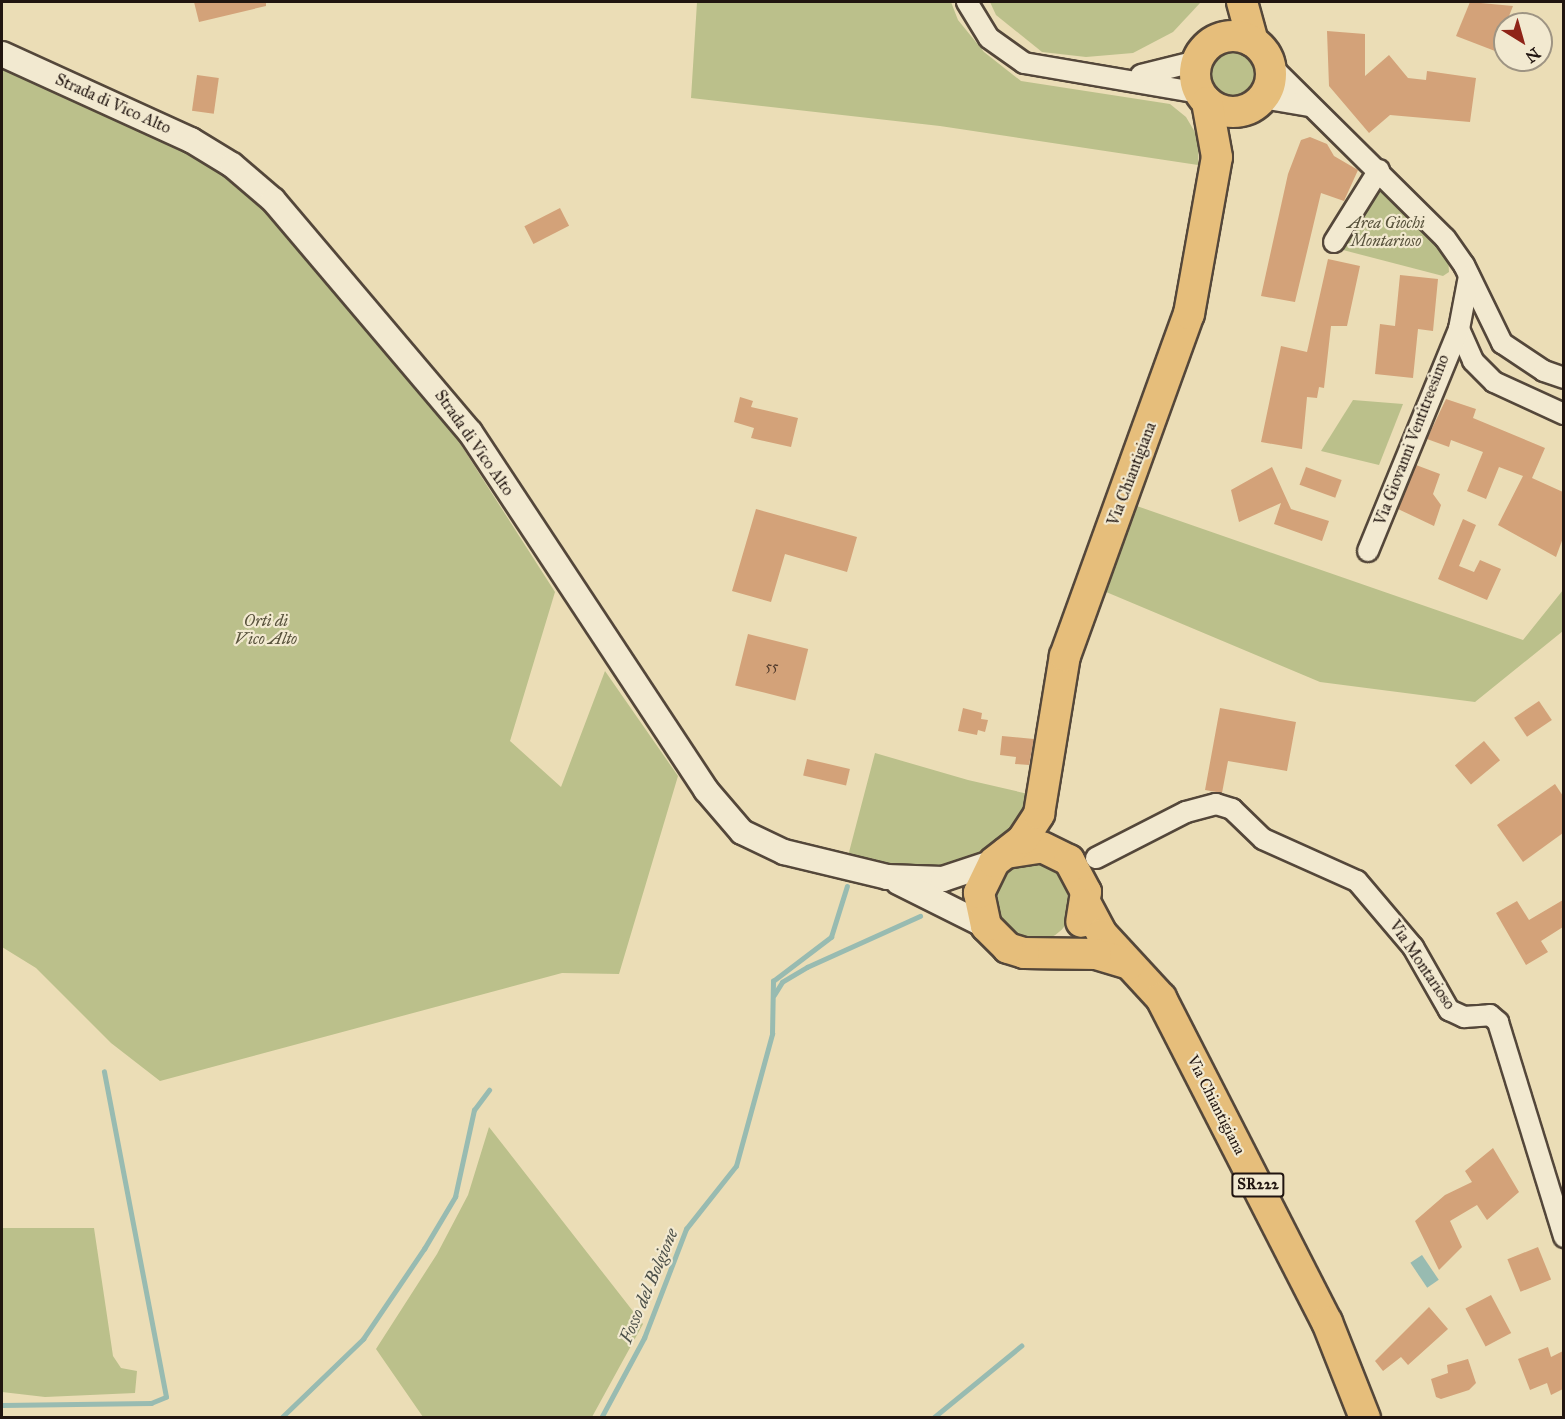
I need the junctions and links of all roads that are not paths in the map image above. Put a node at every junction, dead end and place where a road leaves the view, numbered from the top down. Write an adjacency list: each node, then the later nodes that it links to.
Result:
1 (968, 2): 8 (street)
2 (1235, 2): 4 (main road)
3 (1242, 2): 5 (main road, Via Chiantigiana)
4 (1224, 37): 5 (main road); 7 (main road)
5 (1261, 53): 10 (main road, Via Chiantigiana); 11 (street)
6 (2, 54): 26 (street, Strada di Vico Alto)
7 (1197, 62): 8 (street); 9 (main road, Via Chiantigiana)
8 (1130, 78): 9 (street)
9 (1204, 97): 10 (main road); 12 (main road, Via Chiantigiana)
10 (1254, 104): 11 (street); 12 (main road, Via Chiantigiana)
11 (1310, 106): 13 (street)
12 (1217, 157): 22 (main road, Via Chiantigiana)
13 (1379, 170): 14 (street); 15 (street)
14 (1334, 242)
15 (1469, 276): 16 (street, Via Giovanni Ventitreesimo); 18 (street)
16 (1459, 329): 20 (street, Via Giovanni Ventitreesimo); 21 (street, Via Giovanni Ventitreesimo)
17 (1563, 362): 18 (street)
18 (1535, 364): 19 (street)
19 (1563, 378)
20 (1563, 414)
21 (1368, 551)
22 (1047, 789): 23 (main road, Via Chiantigiana); 24 (main road, Via Chiantigiana)
23 (1060, 854): 24 (main road); 27 (main road, Via Chiantigiana)
24 (1000, 858): 26 (street, Strada di Vico Alto); 28 (main road, Via Chiantigiana)
25 (1096, 858): 31 (street, Via Montarioso)
26 (887, 877): 28 (street, Strada di Vico Alto)
27 (1086, 904): 29 (main road); 30 (main road, Via Chiantigiana)
28 (986, 926): 29 (main road, Via Chiantigiana)
29 (1040, 953): 30 (main road, Via Chiantigiana)
30 (1129, 964): 32 (main road, Via Chiantigiana / SR222)
31 (1563, 1237)
32 (1365, 1418)

